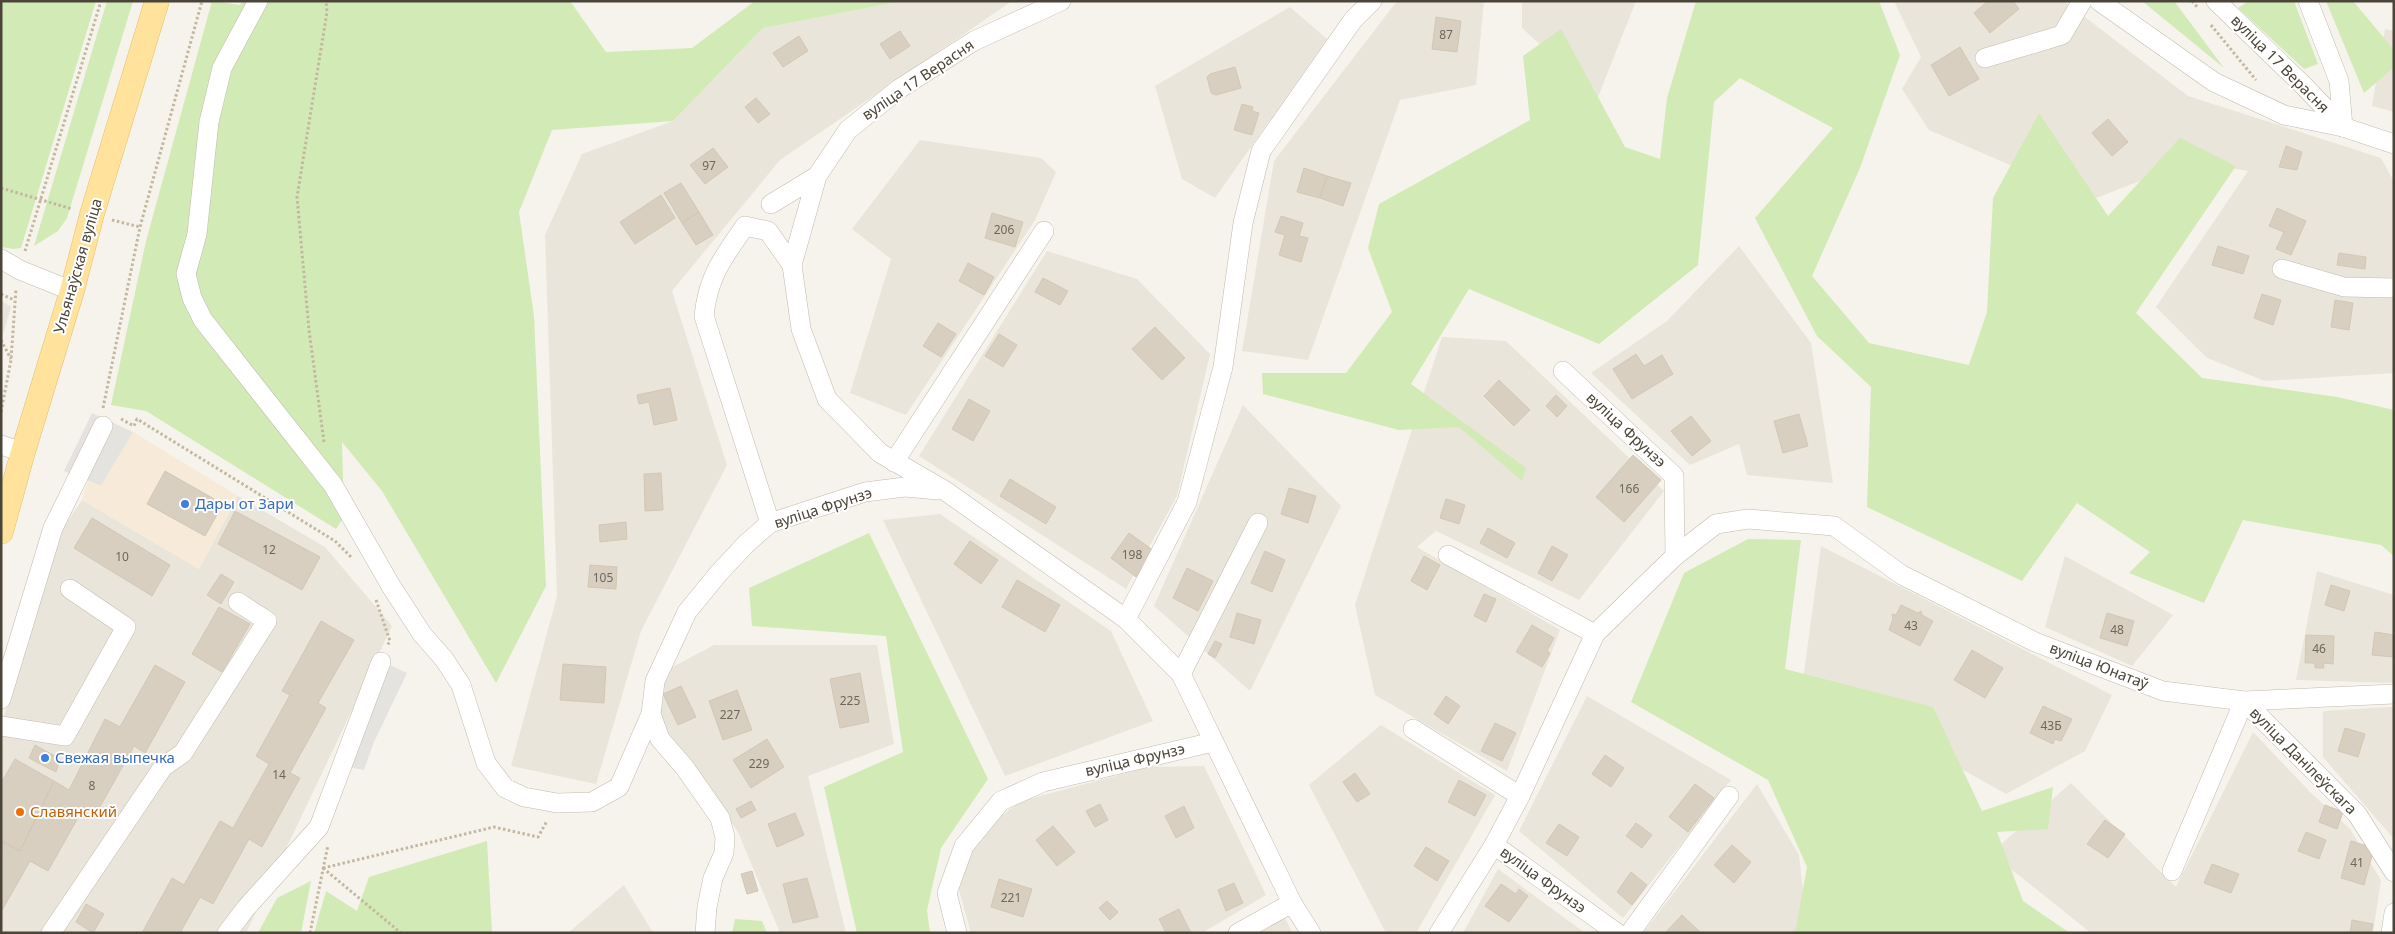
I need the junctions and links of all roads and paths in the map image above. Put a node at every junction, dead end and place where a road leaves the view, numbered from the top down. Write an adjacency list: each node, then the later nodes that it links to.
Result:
1 (101, 1): 20 (path)
2 (157, 1): 23 (main road, Ульянаўская вуліца)
3 (202, 1): 30 (path)
4 (258, 1): 58 (street)
5 (326, 1): 31 (path)
6 (1061, 1): 15 (street, вуліца 17 Верасня)
7 (1372, 1): 45 (street)
8 (2082, 1): 12 (street)
9 (2099, 1): 13 (street, вуліца 17 Верасня)
10 (2216, 1): 13 (street, вуліца 17 Верасня)
11 (2308, 1): 13 (street)
12 (1985, 58)
13 (2343, 128): 14 (street, вуліца 17 Верасня)
14 (2394, 144)
15 (817, 176): 16 (street); 19 (street, вуліца 17 Верасня)
16 (771, 204)
17 (1044, 231): 33 (street)
18 (1, 259): 20 (street)
19 (792, 265): 33 (street, вуліца 17 Верасня); 35 (street)
20 (20, 270): 23 (street); 25 (path)
21 (2282, 270): 22 (street)
22 (2394, 288)
23 (72, 291): 32 (main road, Ульянаўская вуліца)
24 (1, 294): 25 (path)
25 (14, 300): 27 (path)
26 (1, 340): 27 (path)
27 (11, 360): 29 (path)
28 (1563, 371): 40 (street, вуліца Фрунзэ)
29 (1, 412)
30 (111, 419): 41 (path); 50 (street)
31 (324, 448)
32 (12, 449): 38 (main road, Ульянаўская вуліца)
33 (894, 462): 34 (street, вуліца 17 Верасня)
34 (944, 490): 35 (street, вуліца Фрунзэ); 45 (street, вуліца Фрунзэ)
35 (770, 523): 52 (street, вуліца Фрунзэ)
36 (1258, 523): 48 (street)
37 (1834, 526): 40 (street, вуліца Фрунзэ); 51 (street, вуліца Юнатаў)
38 (1, 532)
39 (1448, 555): 46 (street)
40 (1674, 556): 46 (street, вуліца Фрунзэ)
41 (354, 561)
42 (70, 589): 53 (street)
43 (376, 599): 47 (path)
44 (238, 602): 66 (street)
45 (1126, 620): 48 (street, вуліца Фрунзэ)
46 (1595, 634): 56 (street, вуліца Фрунзэ)
47 (381, 662): 59 (street)
48 (1181, 674): 55 (street, вуліца Фрунзэ)
49 (2394, 694): 51 (street, вуліца Юнатаў)
50 (1, 699)
51 (2244, 701): 62 (street); 63 (street, вуліца Данілеўскага)
52 (651, 714): 58 (street); 70 (street, вуліца Фрунзэ)
53 (1, 726)
54 (1413, 729): 56 (street)
55 (1213, 742): 64 (street, вуліца Фрунзэ); 71 (street, вуліца Фрунзэ)
56 (1520, 796): 60 (street, вуліца Фрунзэ)
57 (1729, 796): 76 (street)
58 (557, 803): 61 (path)
59 (319, 828): 61 (path); 67 (street)
60 (1494, 845): 74 (street, вуліца Фрунзэ); 75 (street, вуліца Фрунзэ)
61 (324, 868): 68 (path); 69 (path)
62 (2172, 871)
63 (2394, 872)
64 (1292, 904): 72 (street); 73 (street, вуліца Фрунзэ)
65 (2394, 913): 77 (street)
66 (51, 933)
67 (227, 933)
68 (310, 933)
69 (401, 933)
70 (705, 933)
71 (957, 933)
72 (1238, 933)
73 (1311, 933)
74 (1439, 933)
75 (1617, 933)
76 (1630, 933)
77 (2391, 933)

